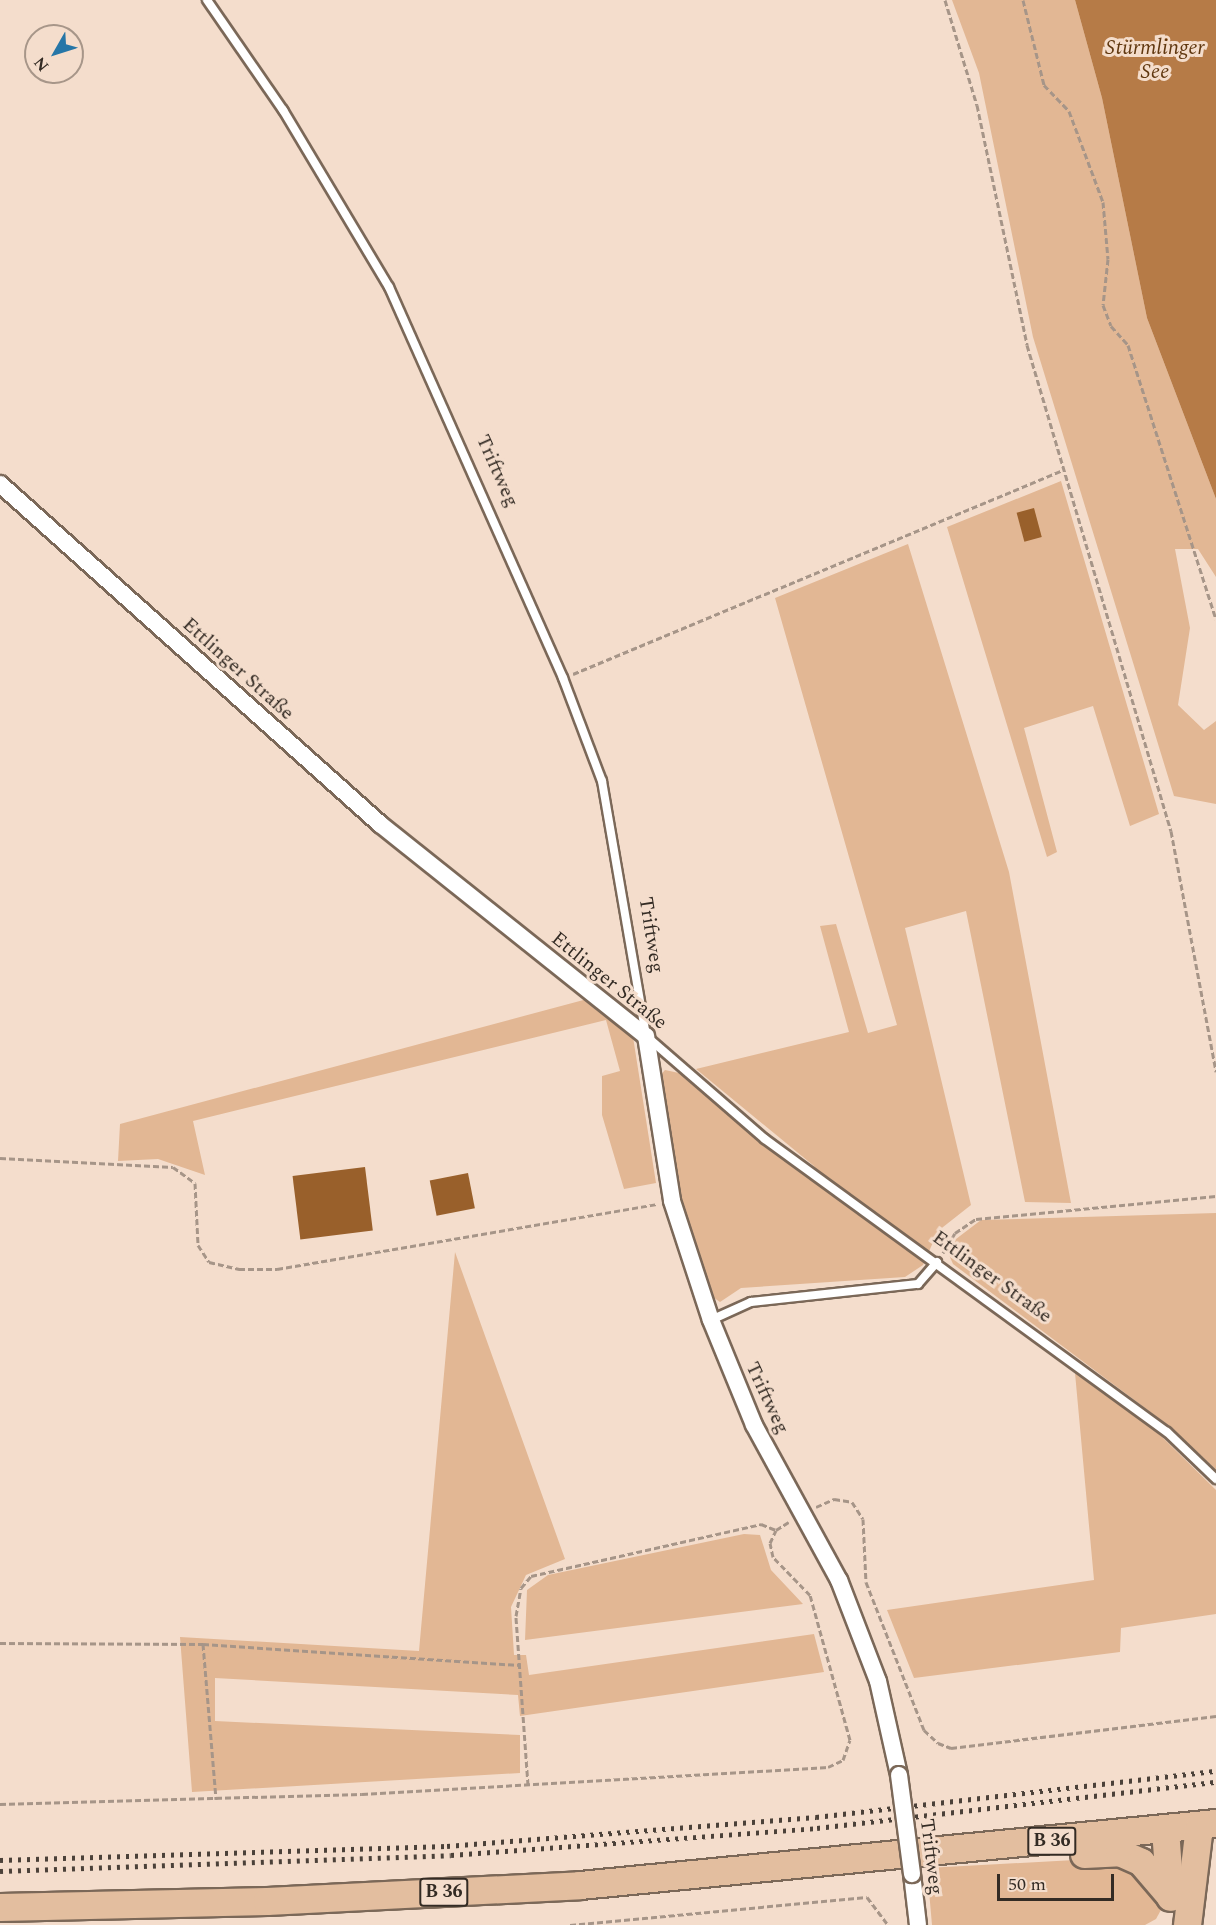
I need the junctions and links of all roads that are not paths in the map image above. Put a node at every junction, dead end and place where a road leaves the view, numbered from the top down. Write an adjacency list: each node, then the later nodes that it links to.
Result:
1 (207, 0): 3 (lane, Triftweg)
2 (0, 484): 3 (street, Ettlinger Straße)
3 (646, 1036): 4 (lane, Ettlinger Straße); 5 (street, Triftweg)
4 (937, 1262): 5 (lane); 6 (lane, Ettlinger Straße)
5 (711, 1320): 12 (street, Triftweg, bridge)
6 (1216, 1479)
7 (1208, 1825): 8 (main road, B 36); 14 (main road)
8 (1165, 1829): 9 (main road, B 36); 10 (main road)
9 (1034, 1843): 10 (main road); 11 (main road, B 36)
10 (1170, 1896): 13 (main road)
11 (0, 1907)
12 (918, 1925)
13 (1176, 1925)
14 (1186, 1925)

